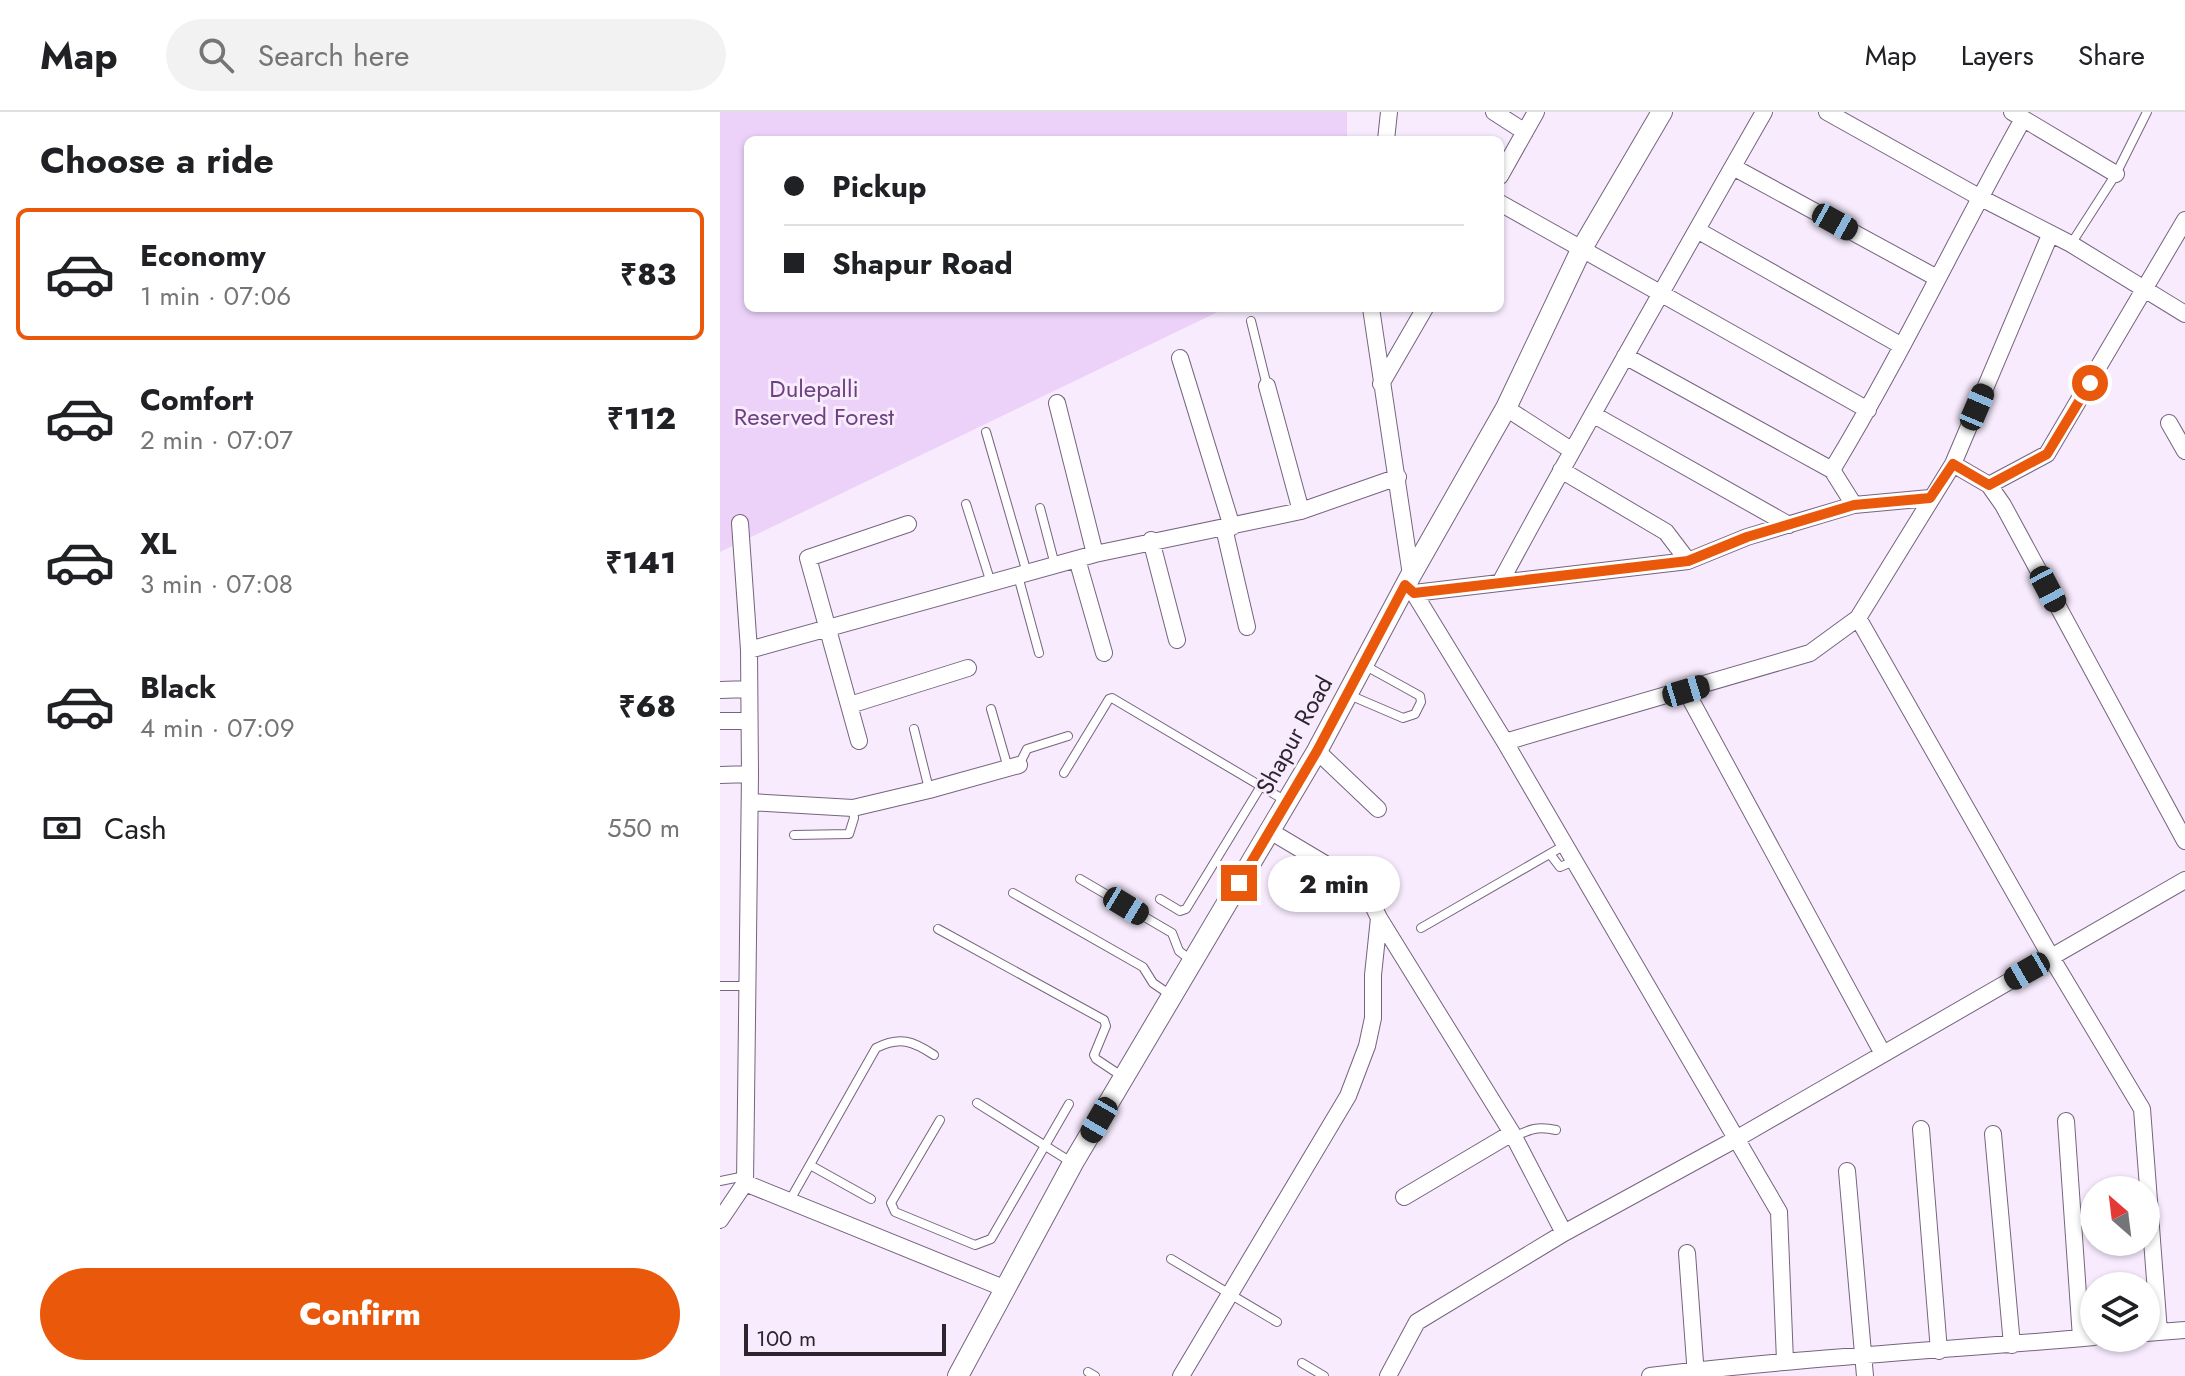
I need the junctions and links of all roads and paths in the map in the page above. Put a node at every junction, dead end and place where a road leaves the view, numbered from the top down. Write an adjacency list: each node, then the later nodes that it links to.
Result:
1 (1389, 112): 10 (street)
2 (1494, 112): 9 (street)
3 (1536, 112): 9 (street)
4 (1662, 112): 20 (street, Shapur Road)
5 (1764, 112): 11 (street)
6 (1827, 112): 14 (street)
7 (2147, 112): 13 (lane)
8 (2018, 115): 13 (street); 14 (street)
9 (1525, 132): 12 (street)
10 (1390, 136)
11 (1733, 167): 17 (street); 21 (street)
12 (1504, 169)
13 (2116, 174): 19 (lane)
14 (1979, 197): 18 (street); 21 (street)
15 (1504, 205): 20 (street)
16 (2185, 220): 22 (street)
17 (1697, 230): 23 (street); 28 (street)
18 (2050, 235): 19 (street); 41 (street)
19 (2071, 244): 22 (street)
20 (1581, 250): 23 (street); 34 (street, Shapur Road)
21 (1937, 278): 28 (street)
22 (2146, 288): 26 (street); 45 (street)
23 (1660, 295): 29 (street); 35 (street)
24 (1372, 312): 31 (street)
25 (1423, 312): 31 (street)
26 (2185, 314)
27 (1251, 321): 32 (lane)
28 (1902, 346): 35 (street)
29 (1625, 356): 36 (street); 43 (street)
30 (1180, 358): 54 (street)
31 (1381, 384): 44 (street)
32 (1267, 386): 50 (street)
33 (1057, 403): 56 (street)
34 (1506, 408): 39 (street); 63 (street, Shapur Road)
35 (1868, 410): 43 (street)
36 (1594, 415): 39 (street); 53 (street)
37 (2169, 423): 40 (street)
38 (986, 432): 60 (lane)
39 (1571, 450): 42 (street)
40 (2185, 451)
41 (1953, 464): 45 (street); 46 (street)
42 (1561, 470): 58 (street); 61 (street)
43 (1832, 470): 48 (street)
44 (1398, 477): 50 (street); 63 (street)
45 (1989, 485): 98 (street)
46 (1930, 498): 48 (street); 64 (street)
47 (966, 504): 62 (lane)
48 (1854, 505): 53 (street)
49 (1040, 508): 59 (lane)
50 (1301, 511): 54 (street)
51 (740, 523): 68 (street)
52 (908, 524): 66 (street)
53 (1789, 525): 58 (street)
54 (1228, 527): 55 (street); 65 (street)
55 (1151, 540): 56 (street); 67 (street)
56 (1095, 554): 57 (street)
57 (1077, 559): 59 (street); 70 (street)
58 (1688, 561): 61 (street)
59 (1055, 565): 60 (street)
60 (1022, 574): 62 (street); 69 (lane)
61 (1501, 581): 63 (street)
62 (991, 583): 66 (street)
63 (1410, 584): 71 (street, Shapur Road); 84 (street)
64 (1858, 618): 75 (street); 107 (street)
65 (1247, 627)
66 (828, 629): 68 (street); 77 (street)
67 (1177, 640)
68 (749, 650): 73 (street)
69 (1039, 653)
70 (1104, 653)
71 (1362, 664): 76 (street, Shapur Road); 76 (lane)
72 (968, 668): 77 (street)
73 (749, 689): 74 (street); 80 (street)
74 (720, 690)
75 (1686, 691): 84 (street); 112 (street)
76 (1346, 693): 85 (street, Shapur Road)
77 (850, 705): 83 (street)
78 (991, 709): 86 (lane)
79 (720, 721): 80 (street)
80 (749, 721): 88 (street)
81 (914, 729): 91 (lane)
82 (1068, 736): 86 (lane)
83 (859, 741)
84 (1505, 742): 99 (street)
85 (1317, 751): 93 (street, Shapur Road); 95 (street)
86 (1013, 766): 91 (street)
87 (1064, 773): 90 (lane)
88 (750, 774): 89 (street); 92 (street)
89 (720, 775)
90 (1261, 786): 93 (lane); 103 (lane)
91 (929, 790): 94 (street)
92 (750, 802): 94 (street); 110 (street)
93 (1287, 802): 96 (street, Shapur Road)
94 (853, 808): 97 (lane)
95 (1378, 809)
96 (1270, 831): 104 (street); 108 (street, Shapur Road)
97 (794, 835)
98 (2185, 841)
99 (1558, 850): 105 (lane); 123 (street)
100 (1080, 879): 108 (lane)
101 (2185, 880): 107 (street)
102 (1013, 893): 111 (lane)
103 (1160, 899)
104 (1379, 918): 122 (street); 140 (street)
105 (1421, 928)
106 (938, 929): 114 (lane)
107 (2051, 957): 112 (street); 138 (street)
108 (1193, 961): 111 (street, Shapur Road)
109 (720, 986): 110 (lane)
110 (747, 986): 128 (street)
111 (1172, 996): 114 (street, Shapur Road)
112 (1883, 1054): 123 (street)
113 (934, 1055): 126 (lane)
114 (1124, 1077): 125 (street, Shapur Road)
115 (977, 1103): 124 (lane)
116 (1069, 1104): 124 (lane)
117 (940, 1120): 124 (lane)
118 (2066, 1121): 137 (street)
119 (1921, 1129): 146 (street)
120 (1556, 1130): 122 (lane)
121 (1993, 1134): 145 (street)
122 (1513, 1135): 130 (street); 134 (street)
123 (1736, 1139): 134 (street); 148 (street)
124 (1045, 1145): 125 (lane)
125 (1073, 1163): 139 (street, Shapur Road)
126 (810, 1165): 131 (lane); 132 (lane)
127 (1847, 1171): 147 (street)
128 (745, 1180): 129 (lane); 132 (street); 133 (street)
129 (720, 1181)
130 (1404, 1197)
131 (871, 1199)
132 (789, 1201): 139 (street)
133 (720, 1220)
134 (1564, 1233): 154 (street)
135 (1687, 1253): 150 (street)
136 (1171, 1259): 140 (lane)
137 (2081, 1272)
138 (2149, 1272)
139 (1006, 1289): 151 (street, Shapur Road)
140 (1230, 1292): 141 (lane); 152 (street)
141 (1277, 1322)
142 (2185, 1330): 143 (street)
143 (2160, 1332)
144 (2080, 1339): 145 (street)
145 (2012, 1345): 146 (street)
146 (1939, 1351): 147 (street)
147 (1863, 1355): 148 (street); 156 (street)
148 (1785, 1361): 150 (street)
149 (1302, 1363): 153 (lane)
150 (1696, 1373): 155 (street)
151 (958, 1376)
152 (1181, 1376)
153 (1324, 1376)
154 (1388, 1376)
155 (1650, 1376)
156 (1865, 1376)

